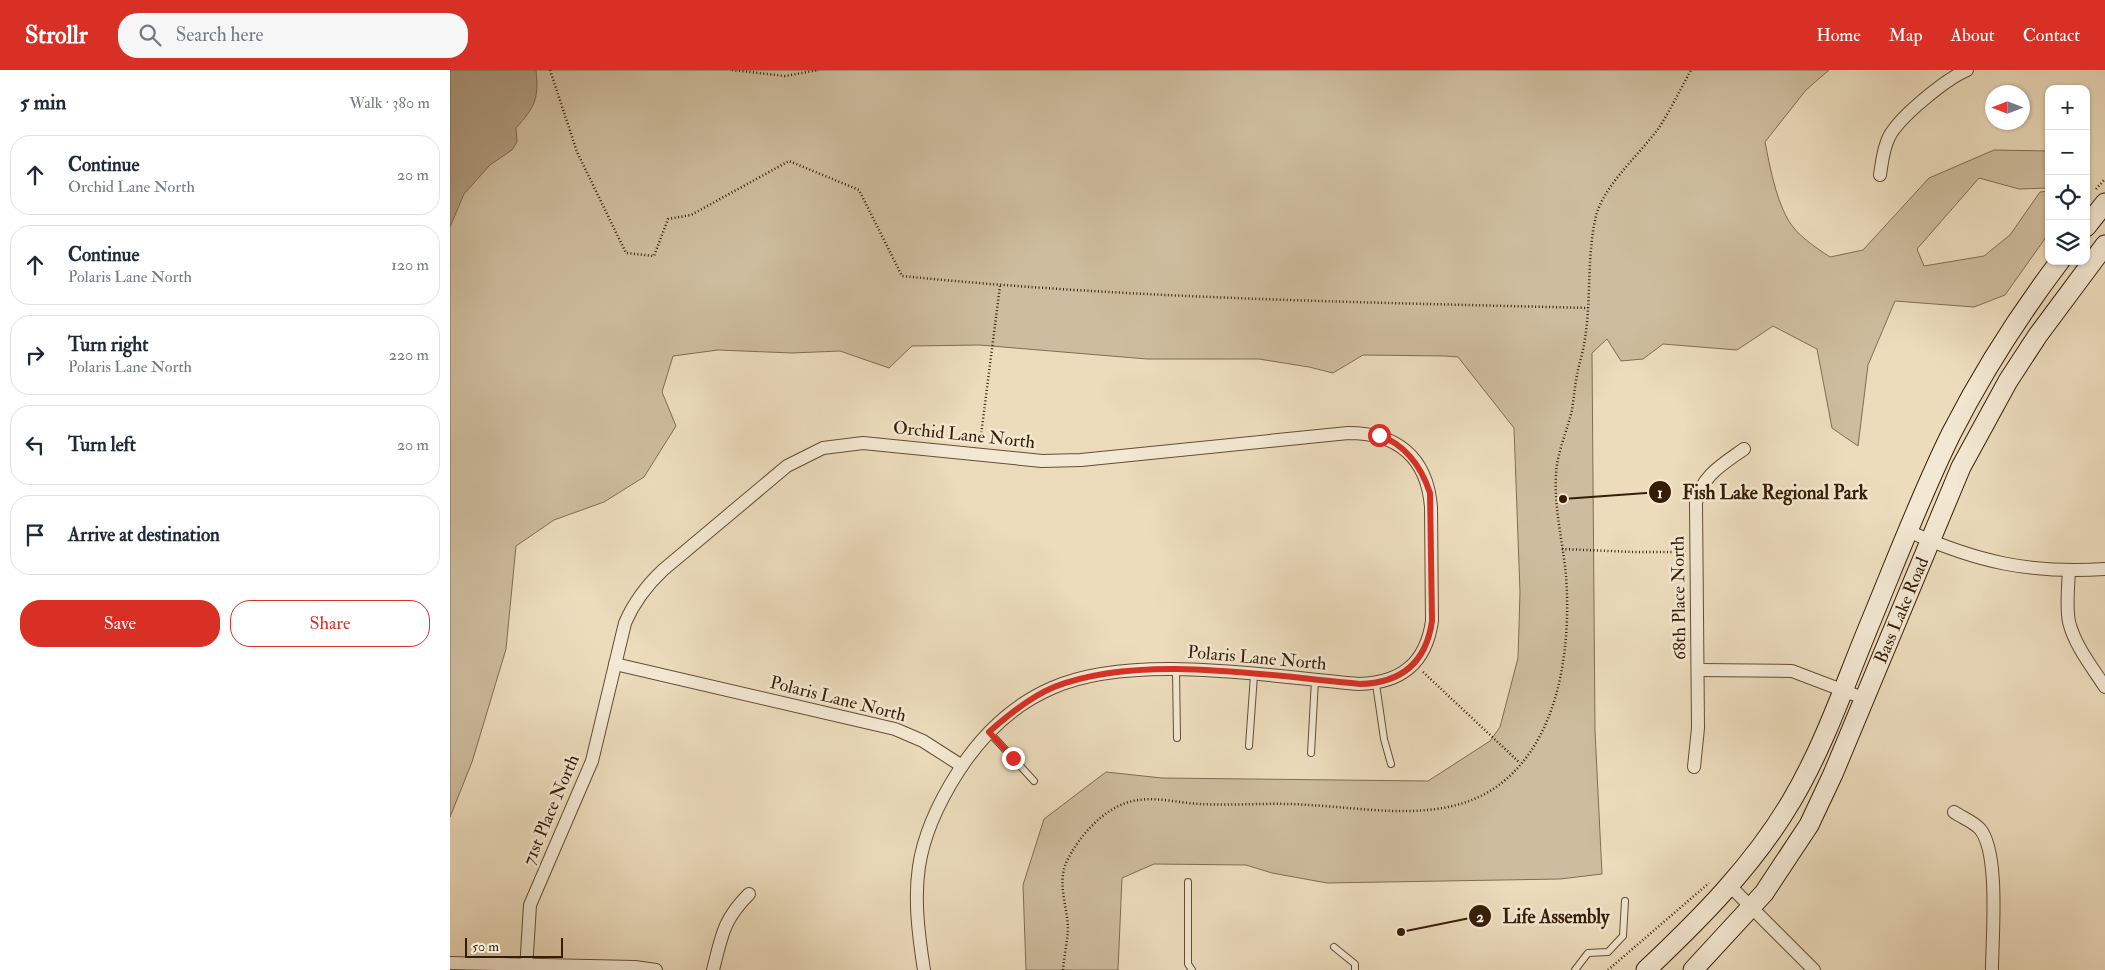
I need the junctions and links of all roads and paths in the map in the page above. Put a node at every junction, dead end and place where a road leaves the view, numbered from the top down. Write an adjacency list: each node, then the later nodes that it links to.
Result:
1 (550, 70): 10 (path)
2 (732, 70): 3 (path)
3 (819, 70)
4 (1967, 70): 5 (street)
5 (1880, 175)
6 (2105, 203): 7 (main road)
7 (2090, 222)
8 (2105, 246): 16 (main road, Bass Lake Road)
9 (2057, 265): 15 (main road, Bass Lake Road)
10 (1000, 286): 11 (path); 14 (path)
11 (1588, 308)
12 (1744, 449): 18 (street, 68th Place North)
13 (1406, 451): 14 (street, Orchid Lane North); 22 (street, Polaris Lane North)
14 (978, 455): 21 (street, Orchid Lane North)
15 (1908, 531): 16 (street); 29 (main road, Bass Lake Road)
16 (1928, 540): 20 (street); 30 (main road, Bass Lake Road)
17 (1562, 548): 18 (path)
18 (1696, 552): 24 (street, 68th Place North)
19 (2105, 569): 20 (street)
20 (2068, 571): 28 (street)
21 (615, 664): 37 (street, Polaris Lane North); 49 (street, 71st Place North)
22 (1414, 664): 27 (street, Polaris Lane North); 35 (path)
23 (1176, 670): 25 (street, Polaris Lane North); 31 (street, Polaris Lane North); 32 (lane)
24 (1698, 670): 29 (street); 38 (street, 68th Place North)
25 (1254, 675): 26 (street, Polaris Lane North); 33 (lane)
26 (1315, 680): 27 (street, Polaris Lane North); 34 (lane)
27 (1376, 684): 36 (lane)
28 (2105, 687)
29 (1842, 689): 30 (street); 42 (main road, Bass Lake Road)
30 (1864, 698): 45 (main road, Bass Lake Road)
31 (989, 732): 37 (street, Polaris Lane North); 39 (lane)
32 (1177, 738)
33 (1249, 746)
34 (1311, 753)
35 (1520, 763)
36 (1391, 764)
37 (962, 766): 52 (street)
38 (1694, 767)
39 (1034, 781)
40 (1954, 812): 60 (street)
41 (1188, 882): 53 (lane)
42 (1723, 882): 45 (street); 48 (main road, Bass Lake Road); 56 (path)
43 (749, 894): 51 (street)
44 (1625, 902): 55 (lane)
45 (1751, 907): 58 (main road, Bass Lake Road); 59 (street)
46 (1334, 947): 54 (lane)
47 (450, 963): 49 (street)
48 (1652, 966): 57 (main road, Bass Lake Road)
49 (526, 967): 50 (street)
50 (656, 970)
51 (713, 970)
52 (924, 970)
53 (1192, 970)
54 (1355, 970)
55 (1575, 970)
56 (1608, 970)
57 (1635, 970)
58 (1693, 970)
59 (1814, 970)
60 (1992, 970)

